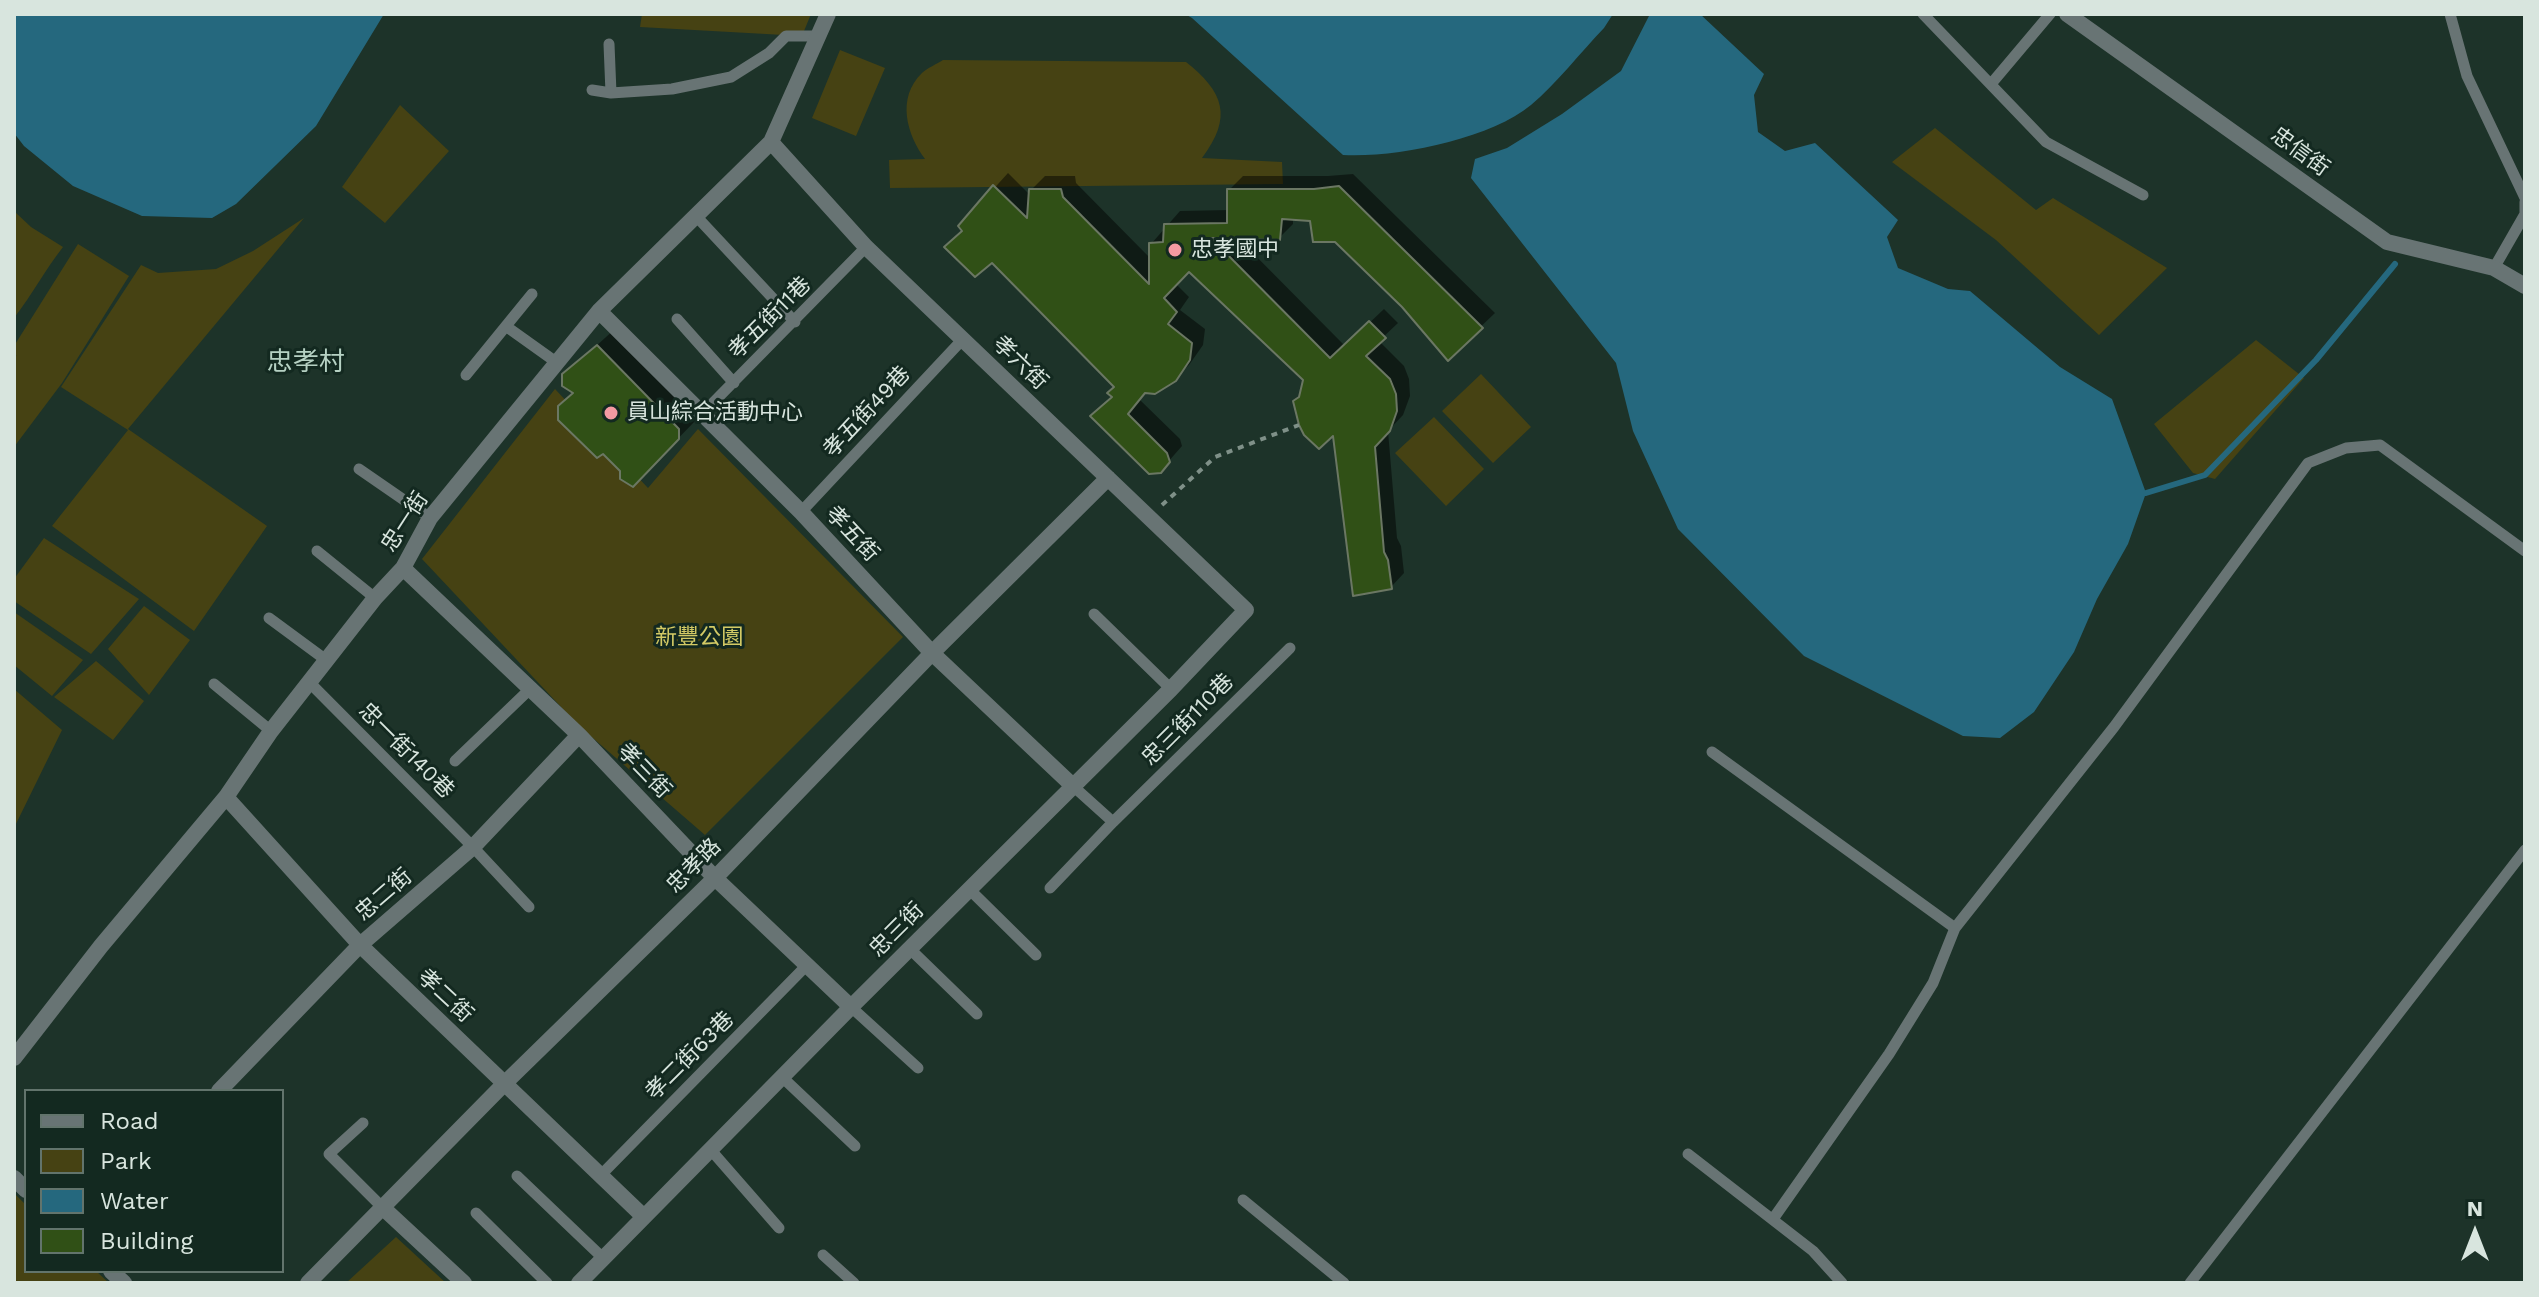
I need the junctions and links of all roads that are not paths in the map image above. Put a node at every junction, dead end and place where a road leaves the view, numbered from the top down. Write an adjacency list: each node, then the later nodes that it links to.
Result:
1 (828, 14): 6 (street, 忠一街)
2 (1923, 14): 8 (lane)
3 (2050, 14): 8 (lane)
4 (2067, 14): 16 (street, 忠信街)
5 (2450, 14): 13 (lane)
6 (818, 36): 10 (lane); 11 (street, 忠一街)
7 (609, 44): 10 (lane)
8 (1991, 84): 12 (lane)
9 (592, 90): 10 (lane)
10 (611, 93)
11 (771, 142): 14 (street, 忠一街); 15 (street, 孝六街)
12 (2143, 195)
13 (2525, 200): 16 (lane)
14 (696, 216): 19 (street, 忠一街); 21 (lane)
15 (866, 247): 21 (lane, 孝五街11巷); 23 (street, 孝六街)
16 (2494, 268): 17 (street, 忠信街)
17 (2525, 286)
18 (532, 294): 22 (lane)
19 (599, 311): 24 (street, 忠一街); 27 (street, 孝五街)
20 (677, 319): 26 (lane)
21 (795, 322): 26 (lane, 孝五街11巷)
22 (507, 327): 24 (lane); 25 (lane)
23 (963, 339): 29 (street, 孝六街); 30 (lane, 孝五街49巷)
24 (556, 362): 31 (street, 忠一街)
25 (466, 375)
26 (734, 383): 27 (lane, 孝五街11巷)
27 (701, 415): 30 (street, 孝五街)
28 (359, 469): 31 (lane)
29 (1108, 478): 36 (street, 孝六街); 40 (street, 忠孝路)
30 (801, 512): 40 (street, 孝五街)
31 (430, 518): 34 (street, 忠一街)
32 (317, 551): 35 (lane)
33 (2525, 551): 59 (lane)
34 (403, 568): 35 (street, 忠一街); 44 (street, 孝三街)
35 (375, 598): 41 (street, 忠一街)
36 (1246, 610): 45 (street, 忠三街)
37 (1094, 614): 45 (lane)
38 (269, 618): 41 (lane)
39 (1290, 648): 52 (lane, 忠三街110巷)
40 (932, 653): 50 (street, 孝五街); 55 (street, 忠孝路)
41 (326, 660): 42 (street, 忠一街)
42 (310, 683): 46 (street, 忠一街); 53 (lane, 忠一街140巷)
43 (214, 684): 46 (lane)
44 (530, 689): 47 (street, 孝三街); 49 (lane)
45 (1171, 689): 50 (street, 忠三街)
46 (271, 731): 51 (street, 忠一街)
47 (579, 735): 53 (street, 忠二街); 55 (street, 孝三街)
48 (1712, 752): 59 (lane)
49 (455, 761)
50 (1073, 786): 52 (lane); 57 (street, 忠三街)
51 (226, 797): 60 (street, 孝二街); 66 (street, 忠一街)
52 (1113, 822): 56 (lane, 忠三街110巷)
53 (473, 847): 58 (lane, 忠一街140巷); 60 (street, 忠二街)
54 (2525, 850): 92 (lane)
55 (715, 878): 63 (street, 孝三街); 69 (street, 忠孝路)
56 (1050, 888)
57 (969, 889): 61 (street, 忠三街); 62 (lane)
58 (529, 907)
59 (1955, 928): 81 (lane)
60 (360, 945): 69 (street, 孝二街); 70 (street, 忠二街)
61 (910, 949): 64 (street, 忠三街); 65 (lane)
62 (1036, 955)
63 (808, 964): 64 (street, 孝三街); 76 (lane, 孝二街63巷)
64 (851, 1007): 67 (lane); 68 (street, 忠三街)
65 (977, 1014)
66 (14, 1058)
67 (918, 1068)
68 (782, 1077): 72 (lane); 73 (street, 忠三街)
69 (505, 1083): 76 (street, 孝二街); 78 (street, 忠孝路)
70 (221, 1089)
71 (363, 1123): 78 (lane)
72 (855, 1146)
73 (710, 1149): 80 (street, 忠三街); 82 (lane)
74 (1688, 1154): 81 (lane)
75 (517, 1176): 84 (lane)
76 (600, 1176): 80 (street, 孝二街)
77 (1243, 1200): 90 (lane)
78 (381, 1206): 85 (street, 忠孝路); 86 (street)
79 (476, 1213): 87 (lane)
80 (644, 1217): 84 (street, 忠三街)
81 (1773, 1219): 91 (lane)
82 (779, 1228)
83 (823, 1255): 89 (lane)
84 (604, 1259): 88 (street, 忠三街)
85 (308, 1283)
86 (464, 1283)
87 (547, 1283)
88 (579, 1283)
89 (854, 1283)
90 (1344, 1283)
91 (1842, 1283)
92 (2190, 1283)

